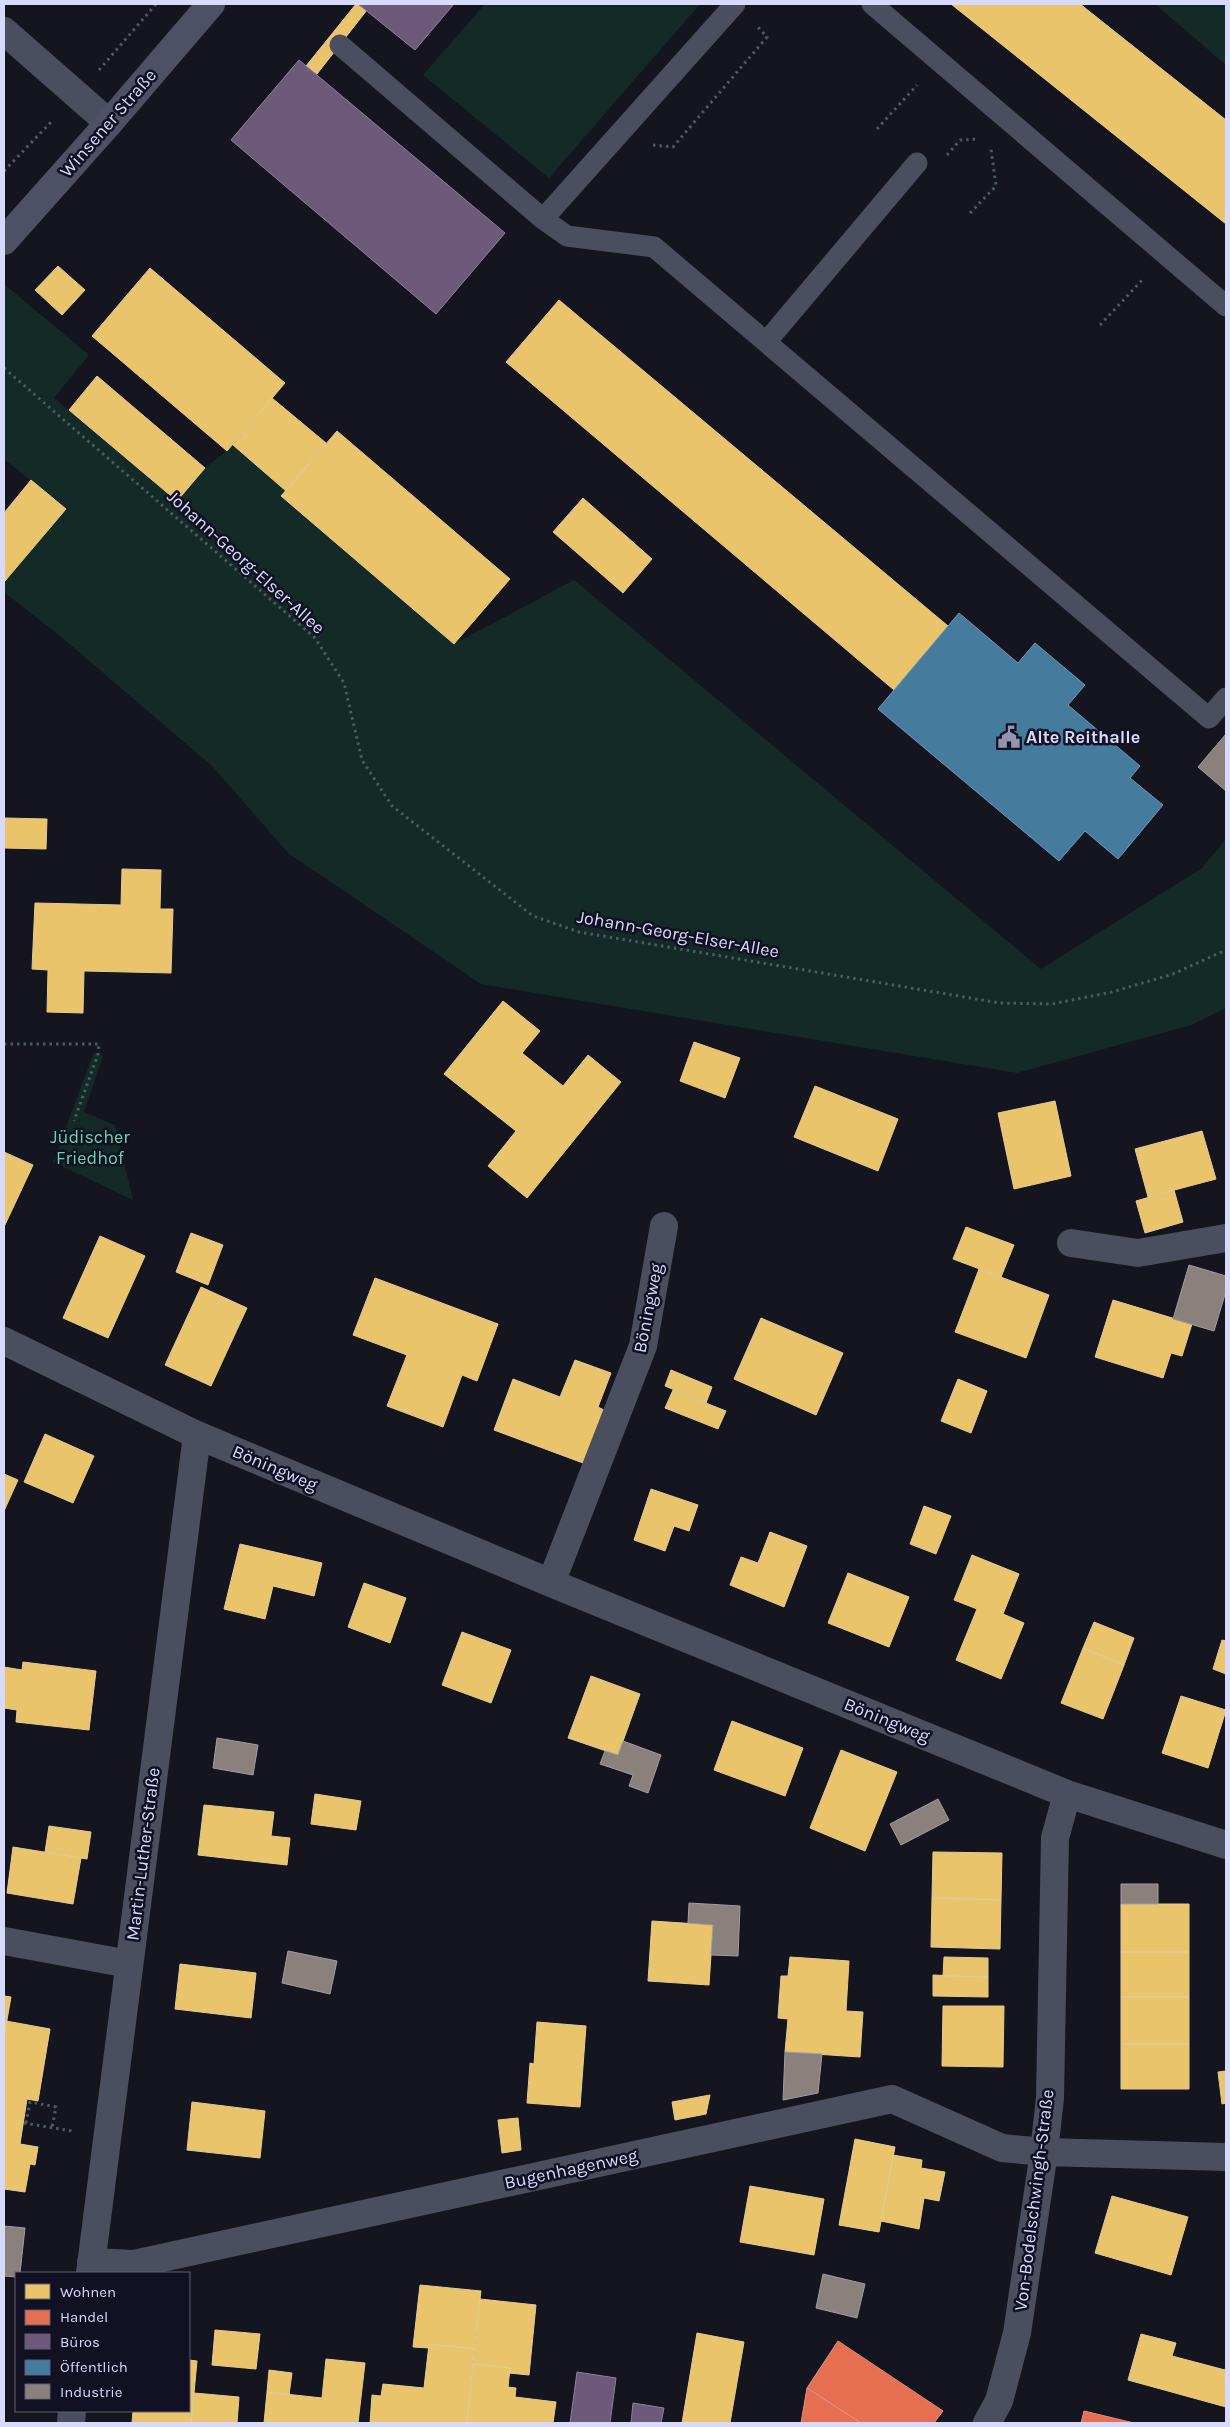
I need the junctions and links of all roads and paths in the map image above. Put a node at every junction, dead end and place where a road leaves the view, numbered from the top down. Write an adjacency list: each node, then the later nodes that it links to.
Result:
1 (156, 4): 9 (path)
2 (211, 4): 10 (main road, Winsener Straße)
3 (735, 4): 12 (lane)
4 (872, 4): 8 (lane)
5 (4, 31): 9 (street)
6 (767, 37): 12 (path)
7 (340, 45): 17 (lane)
8 (939, 61): 11 (path); 20 (lane)
9 (77, 96): 10 (street); 15 (path)
10 (109, 123): 18 (main road, Winsener Straße)
11 (877, 129)
12 (622, 130): 17 (lane)
13 (991, 151): 16 (path)
14 (917, 163): 22 (lane)
15 (4, 172)
16 (970, 213)
17 (543, 219): 22 (lane)
18 (4, 241)
19 (1136, 286): 21 (path)
20 (1226, 306)
21 (1100, 324)
22 (767, 340): 24 (lane)
23 (4, 368): 25 (path, Johann-Georg-Elser-Allee)
24 (1226, 698)
25 (1226, 950)
26 (4, 1044): 27 (path)
27 (74, 1121)
28 (664, 1226): 33 (street, Böningweg)
29 (1226, 1238): 30 (street)
30 (1071, 1243)
31 (4, 1341): 32 (street, Böningweg)
32 (197, 1435): 33 (street, Böningweg); 37 (street, Martin-Luther-Straße)
33 (551, 1583): 34 (street, Böningweg)
34 (1067, 1794): 35 (street, Böningweg); 40 (street, Von-Bodelschwingh-Straße)
35 (1226, 1845)
36 (4, 1941): 37 (street)
37 (129, 1964): 42 (street, Martin-Luther-Straße)
38 (37, 2125): 39 (path)
39 (52, 2128)
40 (1044, 2152): 41 (street, Von-Bodelschwingh-Straße); 42 (street, Bugenhagenweg); 43 (street, Von-Bodelschwingh-Straße)
41 (1226, 2157)
42 (90, 2267)
43 (988, 2423)

